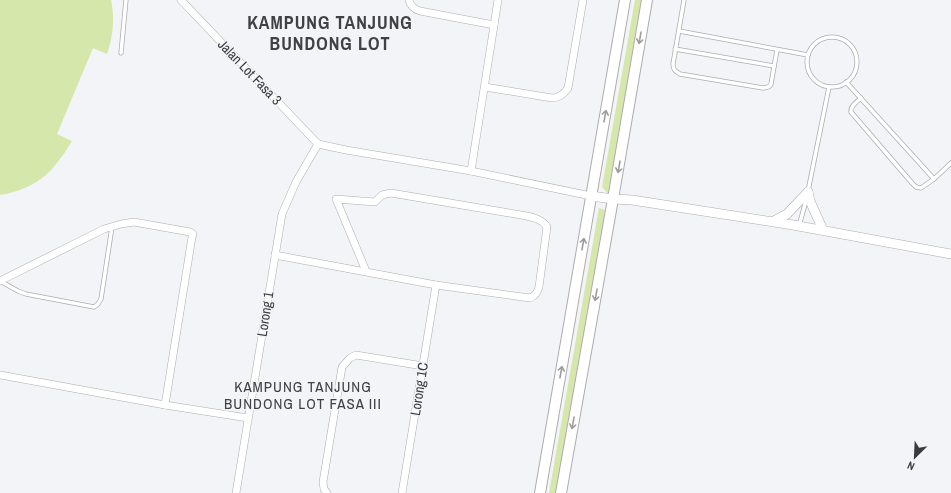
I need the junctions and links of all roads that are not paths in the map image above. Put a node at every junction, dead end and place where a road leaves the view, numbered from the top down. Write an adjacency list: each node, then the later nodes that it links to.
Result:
1 (126, 0): 13 (lane)
2 (181, 0): 20 (street, Jalan Lot Fasa 3)
3 (409, 0): 9 (street)
4 (498, 0): 9 (street)
5 (583, 0): 17 (street)
6 (625, 0): 25 (main road, one-way to 6)
7 (647, 0): 26 (main road, one-way to 26)
8 (684, 0): 10 (lane)
9 (494, 25): 17 (street)
10 (679, 31): 11 (lane); 12 (lane)
11 (675, 49): 15 (lane); 15 (lane)
12 (777, 50): 14 (lane); 15 (lane)
13 (121, 53)
14 (808, 55): 16 (lane); 18 (lane)
15 (774, 66)
16 (846, 82): 18 (lane); 19 (lane)
17 (485, 86): 22 (street)
18 (829, 87): 24 (lane)
19 (861, 98): 23 (lane); 23 (lane)
20 (318, 144): 22 (street); 31 (street, Lorong 1)
21 (951, 163): 23 (lane)
22 (471, 172): 25 (street)
23 (934, 178)
24 (808, 192): 27 (street); 29 (lane); 30 (street)
25 (591, 196): 26 (street); 43 (main road, one-way to 25)
26 (613, 199): 27 (street); 44 (main road, one-way to 44)
27 (774, 221): 29 (street)
28 (112, 226): 34 (street); 34 (lane); 38 (street)
29 (799, 226): 30 (street)
30 (823, 230): 32 (street)
31 (275, 254): 33 (street); 39 (street, Lorong 1)
32 (951, 254)
33 (366, 271): 35 (street); 35 (street)
34 (0, 281)
35 (436, 285): 36 (street, Lorong 1C)
36 (423, 366): 41 (street); 42 (street, Lorong 1C)
37 (0, 375): 38 (street)
38 (165, 405): 39 (street)
39 (248, 418): 40 (street, Lorong 1)
40 (236, 493)
41 (327, 493)
42 (402, 493)
43 (540, 493)
44 (561, 493)

